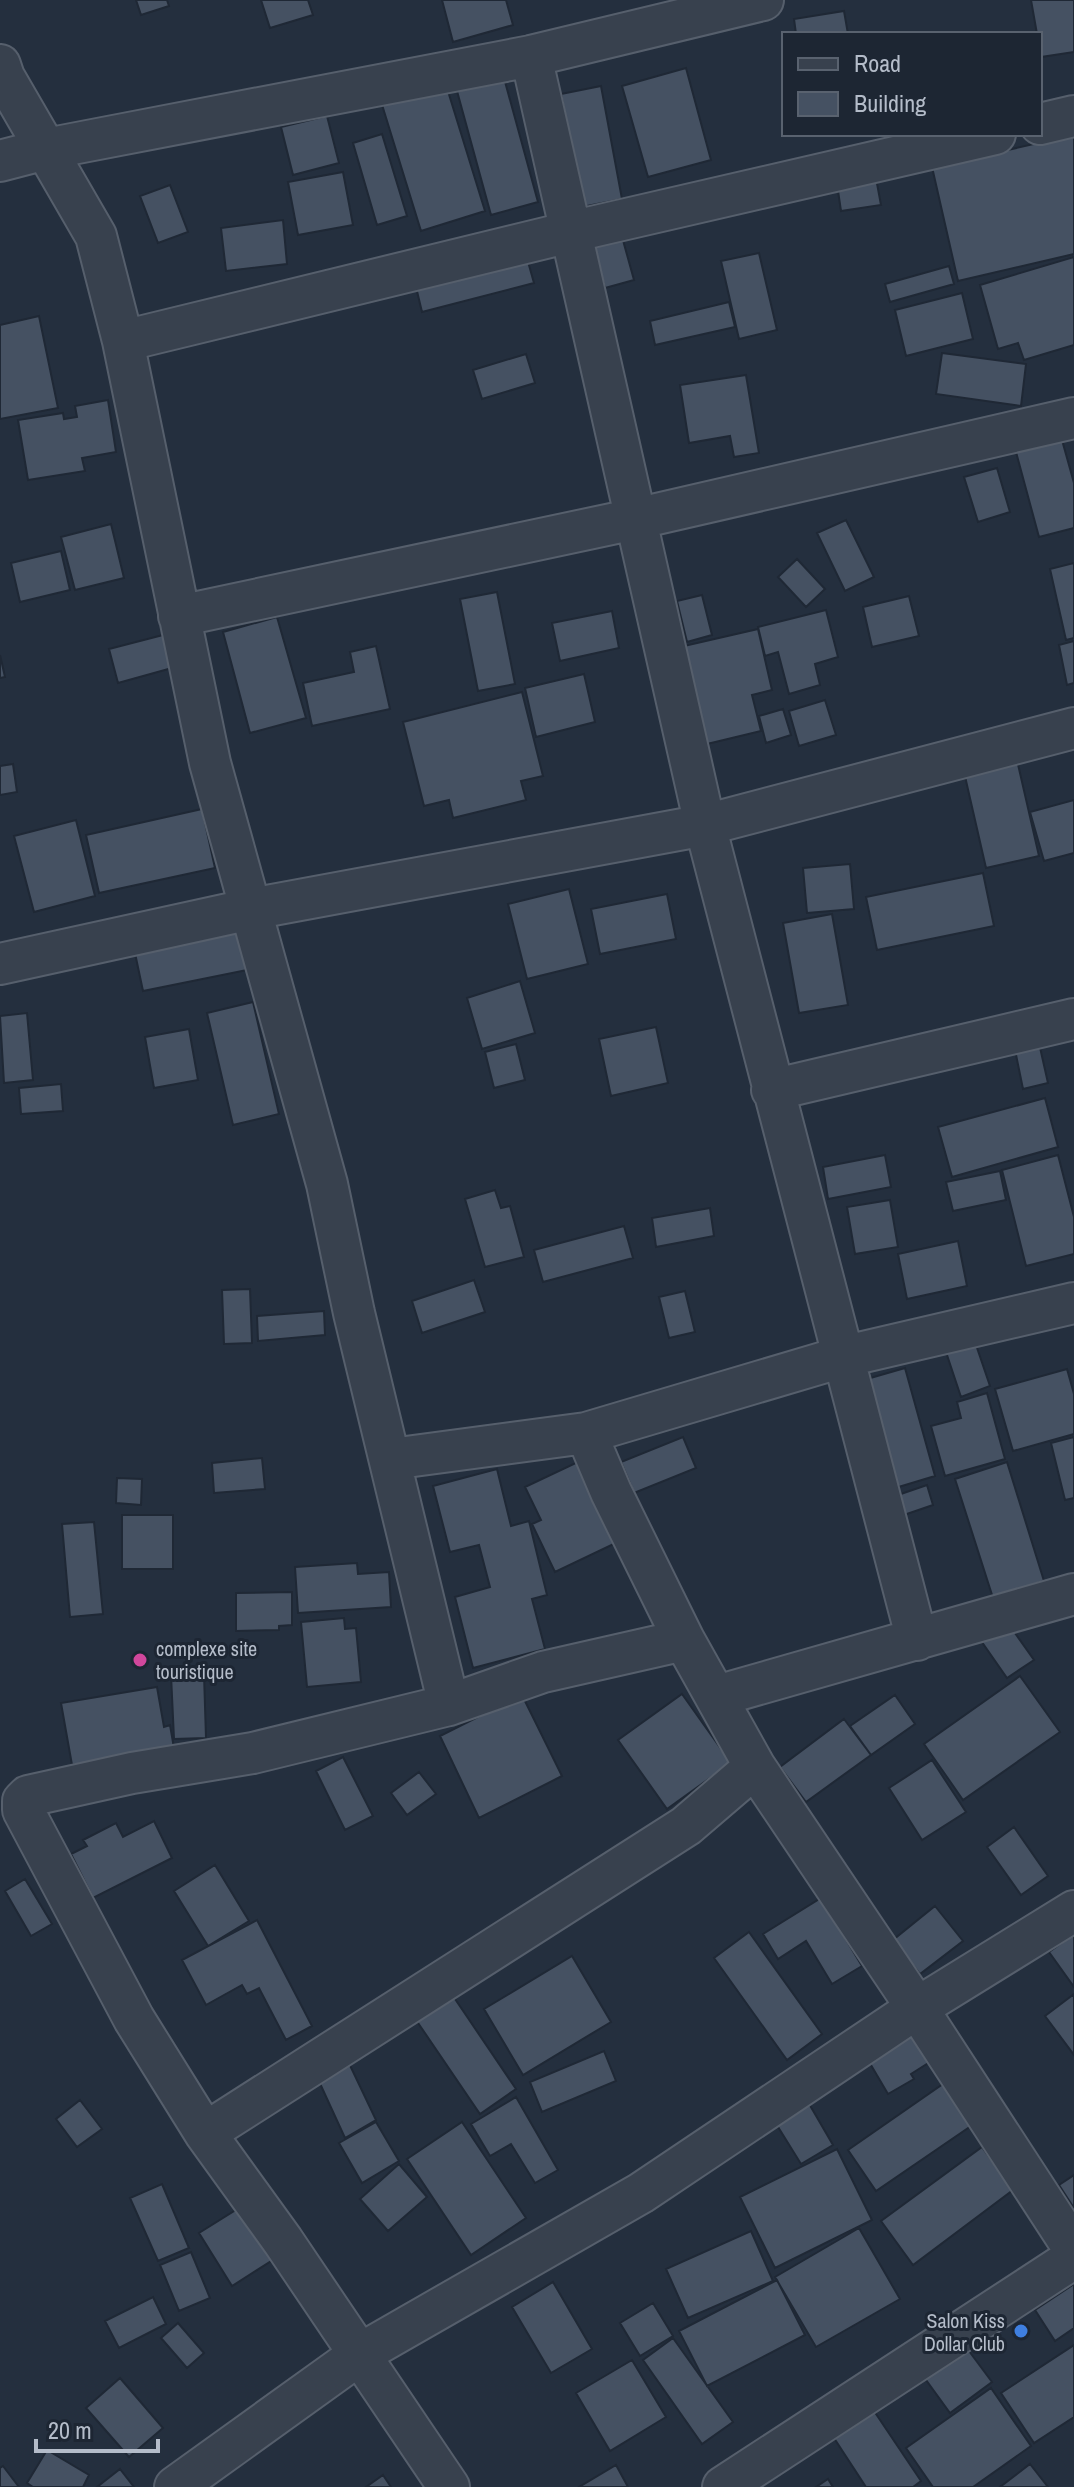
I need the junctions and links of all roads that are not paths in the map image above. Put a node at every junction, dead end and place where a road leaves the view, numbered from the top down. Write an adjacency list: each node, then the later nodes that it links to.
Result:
1 (763, 0): 2 (street)
2 (531, 56): 7 (street); 9 (street)
3 (0, 65): 7 (street)
4 (1074, 116): 5 (street)
5 (1042, 124)
6 (986, 136): 9 (street)
7 (46, 149): 8 (street); 10 (street)
8 (0, 161)
9 (570, 232): 10 (street); 12 (street)
10 (123, 341): 13 (street)
11 (1074, 418): 12 (street)
12 (635, 519): 13 (street); 15 (street)
13 (179, 616): 16 (street)
14 (1074, 728): 15 (street)
15 (705, 825): 16 (street); 19 (street)
16 (251, 909): 17 (street); 23 (street)
17 (0, 964)
18 (1074, 1019): 19 (street)
19 (772, 1090): 21 (street)
20 (1074, 1303): 21 (street)
21 (842, 1357): 22 (street); 26 (street)
22 (586, 1433): 23 (street); 25 (street)
23 (391, 1459): 28 (street)
24 (1074, 1594): 26 (street)
25 (684, 1640): 27 (street); 28 (street)
26 (917, 1640): 27 (street)
27 (717, 1696): 29 (street)
28 (449, 1705): 32 (street)
29 (755, 1767): 31 (street); 32 (street)
30 (1074, 1911): 31 (street)
31 (917, 2008): 33 (street); 35 (street)
32 (205, 2133): 35 (street)
33 (1074, 2249)
34 (1074, 2258): 38 (street)
35 (360, 2354): 36 (street); 37 (street)
36 (175, 2487)
37 (449, 2487)
38 (723, 2487)

